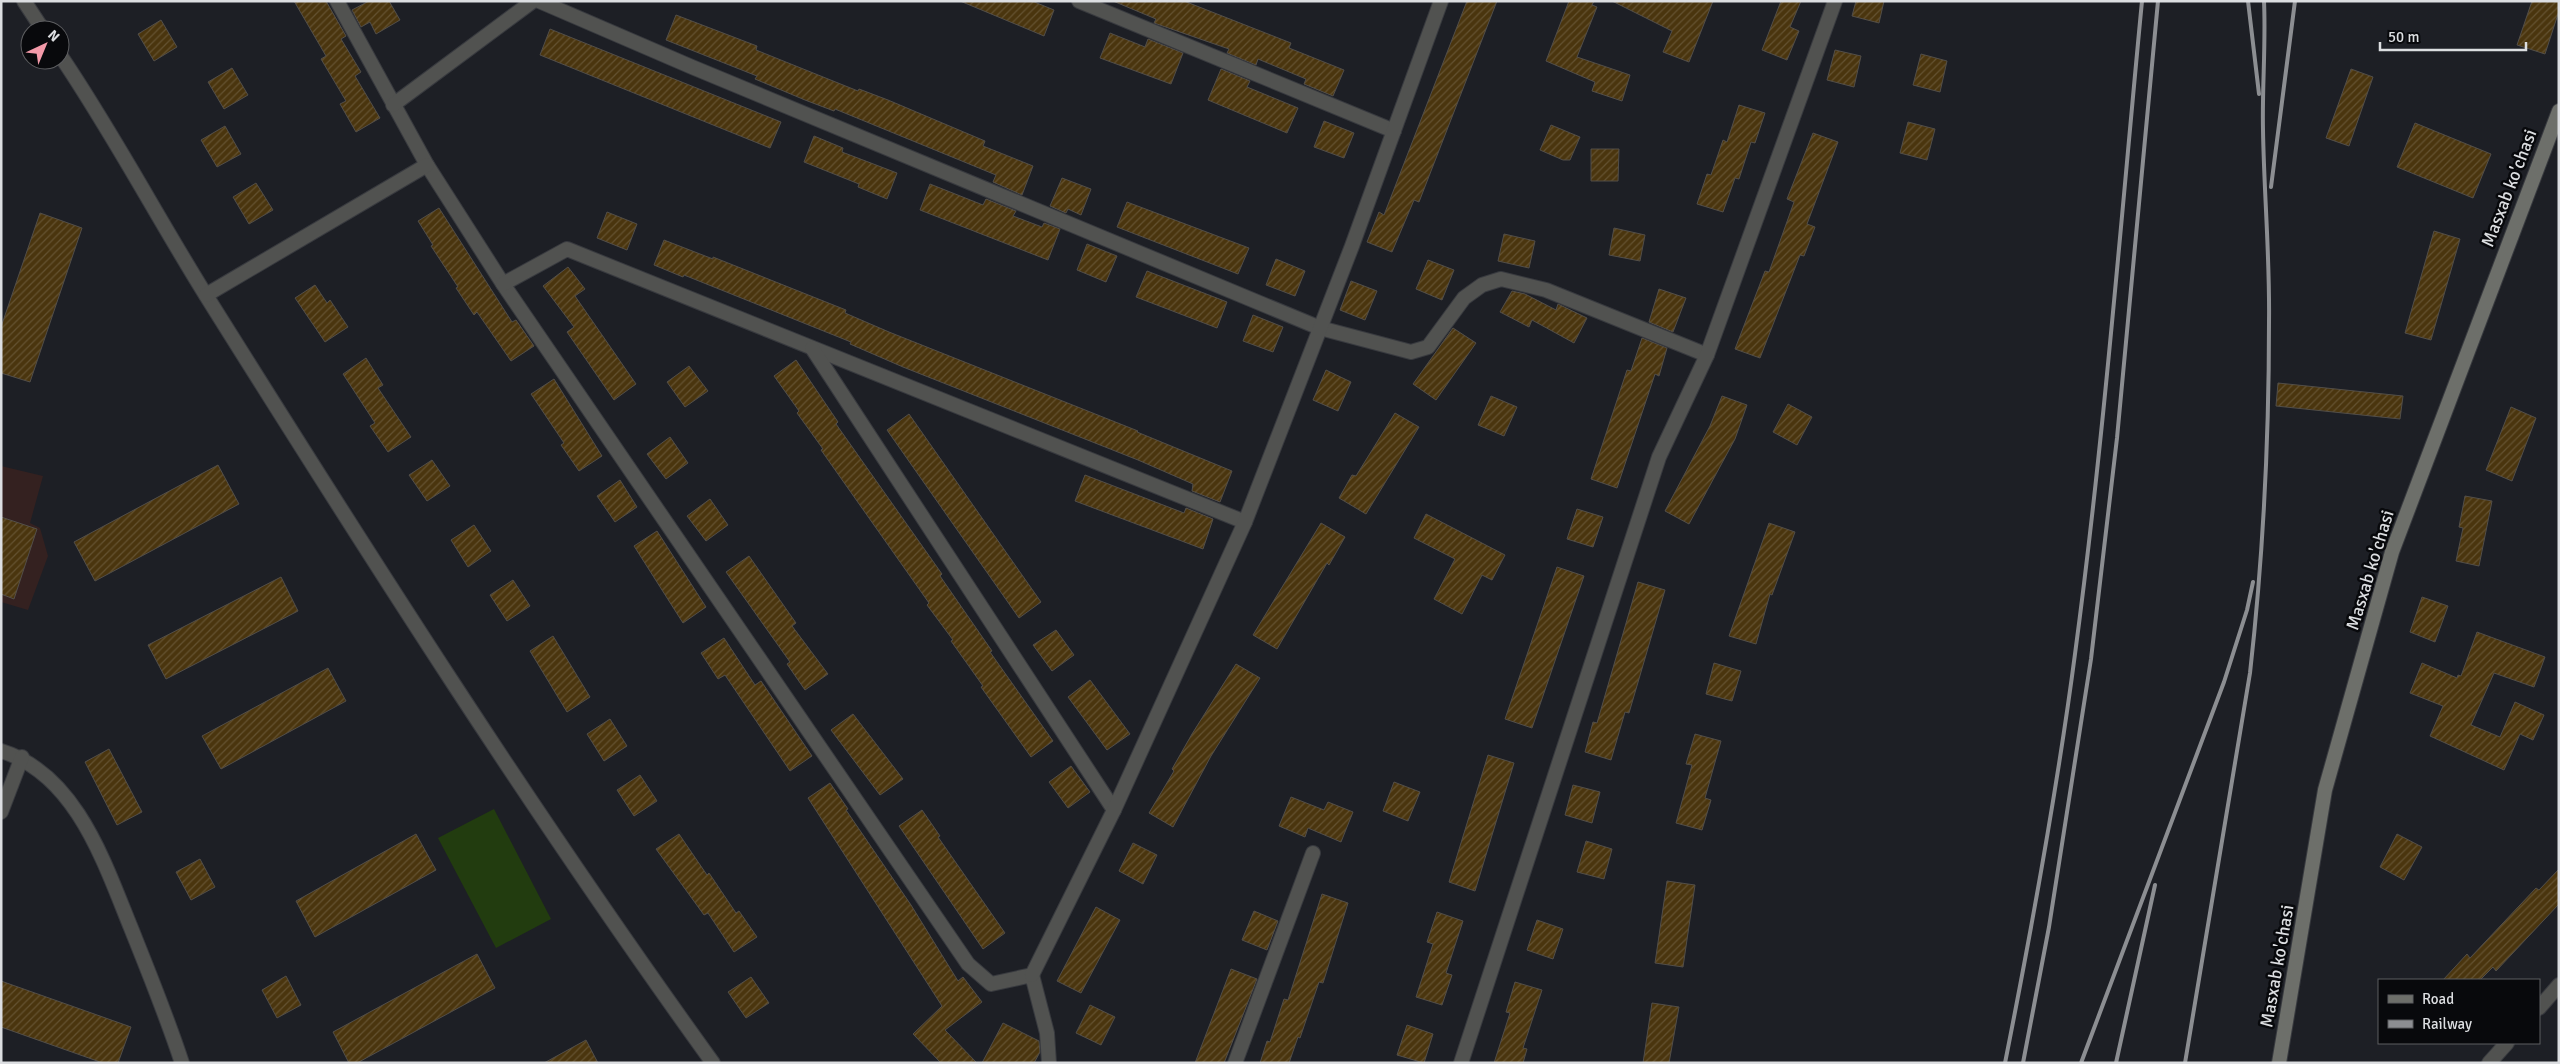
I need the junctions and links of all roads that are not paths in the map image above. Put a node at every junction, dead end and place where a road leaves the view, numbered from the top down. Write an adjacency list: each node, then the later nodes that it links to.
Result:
1 (24, 1): 8 (street)
2 (337, 1): 10 (street)
3 (533, 1): 10 (street)
4 (539, 1): 16 (street)
5 (1079, 1): 12 (street)
6 (1441, 1): 12 (street)
7 (1835, 1): 18 (street)
8 (36, 20)
9 (69, 70): 15 (street)
10 (394, 105): 13 (street)
11 (2559, 111): 29 (main road, Masxab ko'chasi)
12 (1394, 131): 16 (street)
13 (427, 165): 14 (street); 15 (street)
14 (503, 284): 17 (street); 25 (street)
15 (206, 295): 31 (street)
16 (1320, 328): 18 (street); 19 (street)
17 (812, 348): 19 (street); 22 (street)
18 (1707, 355): 34 (street)
19 (1246, 522): 22 (street)
20 (1, 751): 21 (street)
21 (22, 757): 23 (street); 30 (street)
22 (1114, 810): 25 (street)
23 (1, 812)
24 (1313, 853): 33 (street)
25 (1032, 975): 32 (street)
26 (2559, 985): 27 (street)
27 (2540, 1007)
28 (2506, 1044): 35 (street)
29 (2280, 1061)
30 (182, 1063)
31 (713, 1063)
32 (1050, 1063)
33 (1235, 1063)
34 (1461, 1063)
35 (2489, 1063)

